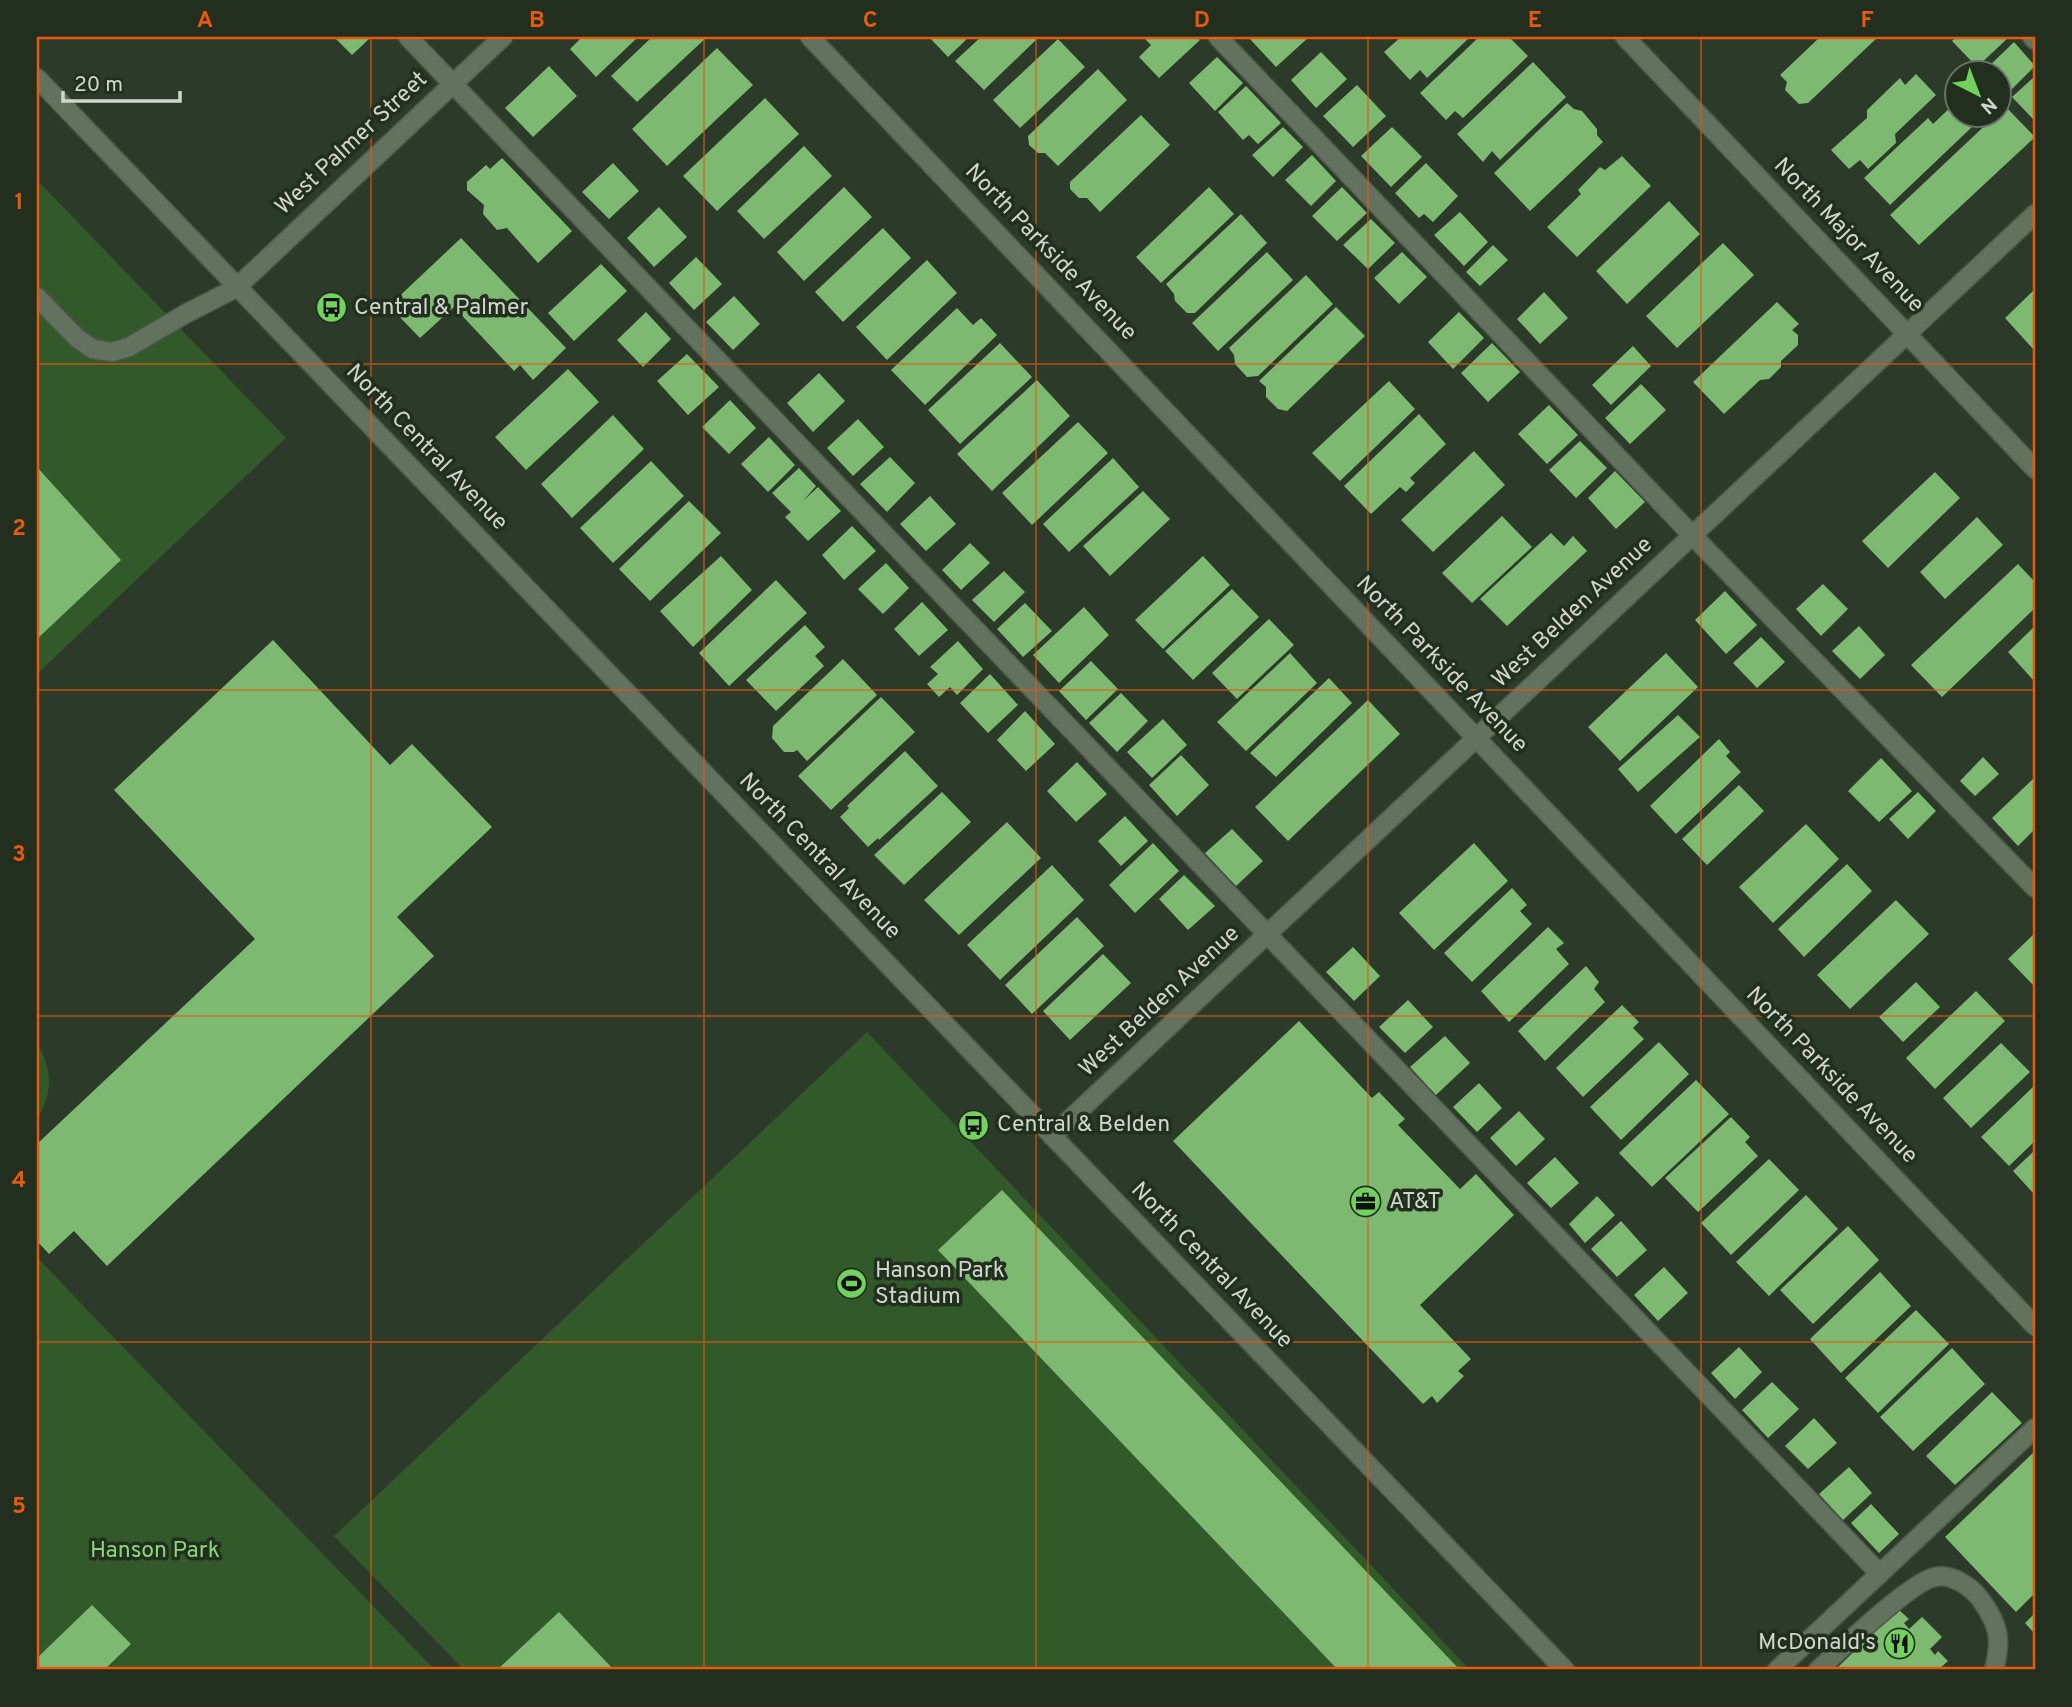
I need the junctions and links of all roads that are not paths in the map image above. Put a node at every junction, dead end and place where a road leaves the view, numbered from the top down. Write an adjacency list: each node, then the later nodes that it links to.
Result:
1 (408, 37): 7 (street)
2 (503, 37): 7 (street, West Palmer Street)
3 (810, 37): 14 (street, North Parkside Avenue)
4 (1218, 37): 13 (street)
5 (1625, 37): 11 (street, North Major Avenue)
6 (37, 78): 9 (street, North Central Avenue)
7 (452, 84): 9 (street, West Palmer Street); 16 (street)
8 (2035, 214): 11 (street, West Belden Avenue)
9 (236, 288): 10 (street, West Palmer Street); 17 (street, North Central Avenue)
10 (37, 297)
11 (1907, 334): 12 (street, North Major Avenue); 13 (street, West Belden Avenue)
12 (2035, 469)
13 (1692, 535): 14 (street, West Belden Avenue); 15 (street)
14 (1476, 738): 16 (street, West Belden Avenue); 18 (street, North Parkside Avenue)
15 (2035, 888)
16 (1266, 935): 17 (street, West Belden Avenue); 20 (street)
17 (1052, 1136): 21 (street, North Central Avenue)
18 (2035, 1326)
19 (2035, 1428): 20 (street)
20 (1880, 1574): 22 (street)
21 (1565, 1670)
22 (1777, 1670)
23 (1818, 1670): 24 (street)
24 (1994, 1670)

